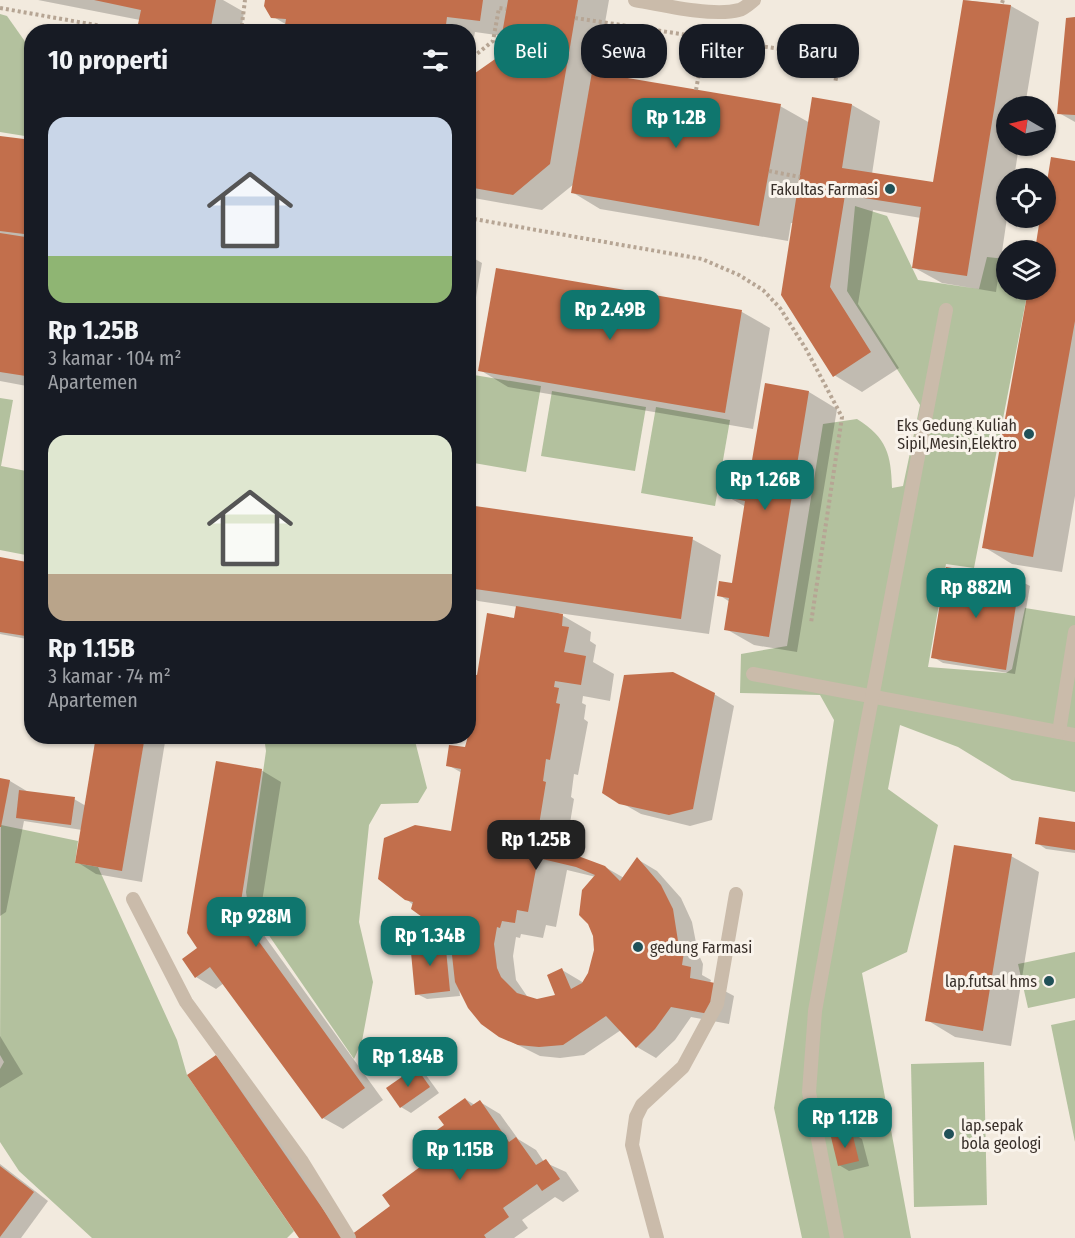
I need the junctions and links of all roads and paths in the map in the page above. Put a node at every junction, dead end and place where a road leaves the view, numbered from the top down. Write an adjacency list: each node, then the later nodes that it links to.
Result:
1 (245, 0): 10 (path)
2 (635, 0): 4 (lane)
3 (754, 0): 7 (lane)
4 (687, 5): 7 (lane)
5 (0, 8): 9 (path)
6 (506, 9): 14 (path)
7 (710, 10): 11 (path)
8 (575, 18): 12 (path)
9 (90, 24)
10 (242, 24)
11 (708, 24)
12 (679, 32)
13 (765, 46): 16 (path)
14 (476, 55)
15 (698, 78): 17 (path)
16 (835, 83)
17 (696, 90)
18 (769, 171): 19 (path)
19 (800, 177)
20 (476, 219): 22 (path)
21 (946, 310): 25 (lane)
22 (811, 622)
23 (1075, 632): 26 (lane)
24 (753, 674): 25 (lane)
25 (872, 696): 26 (lane); 32 (lane)
26 (1059, 732): 27 (lane)
27 (1075, 735)
28 (736, 894): 31 (lane)
29 (133, 899): 30 (lane)
30 (349, 1238)
31 (657, 1238)
32 (837, 1238)

